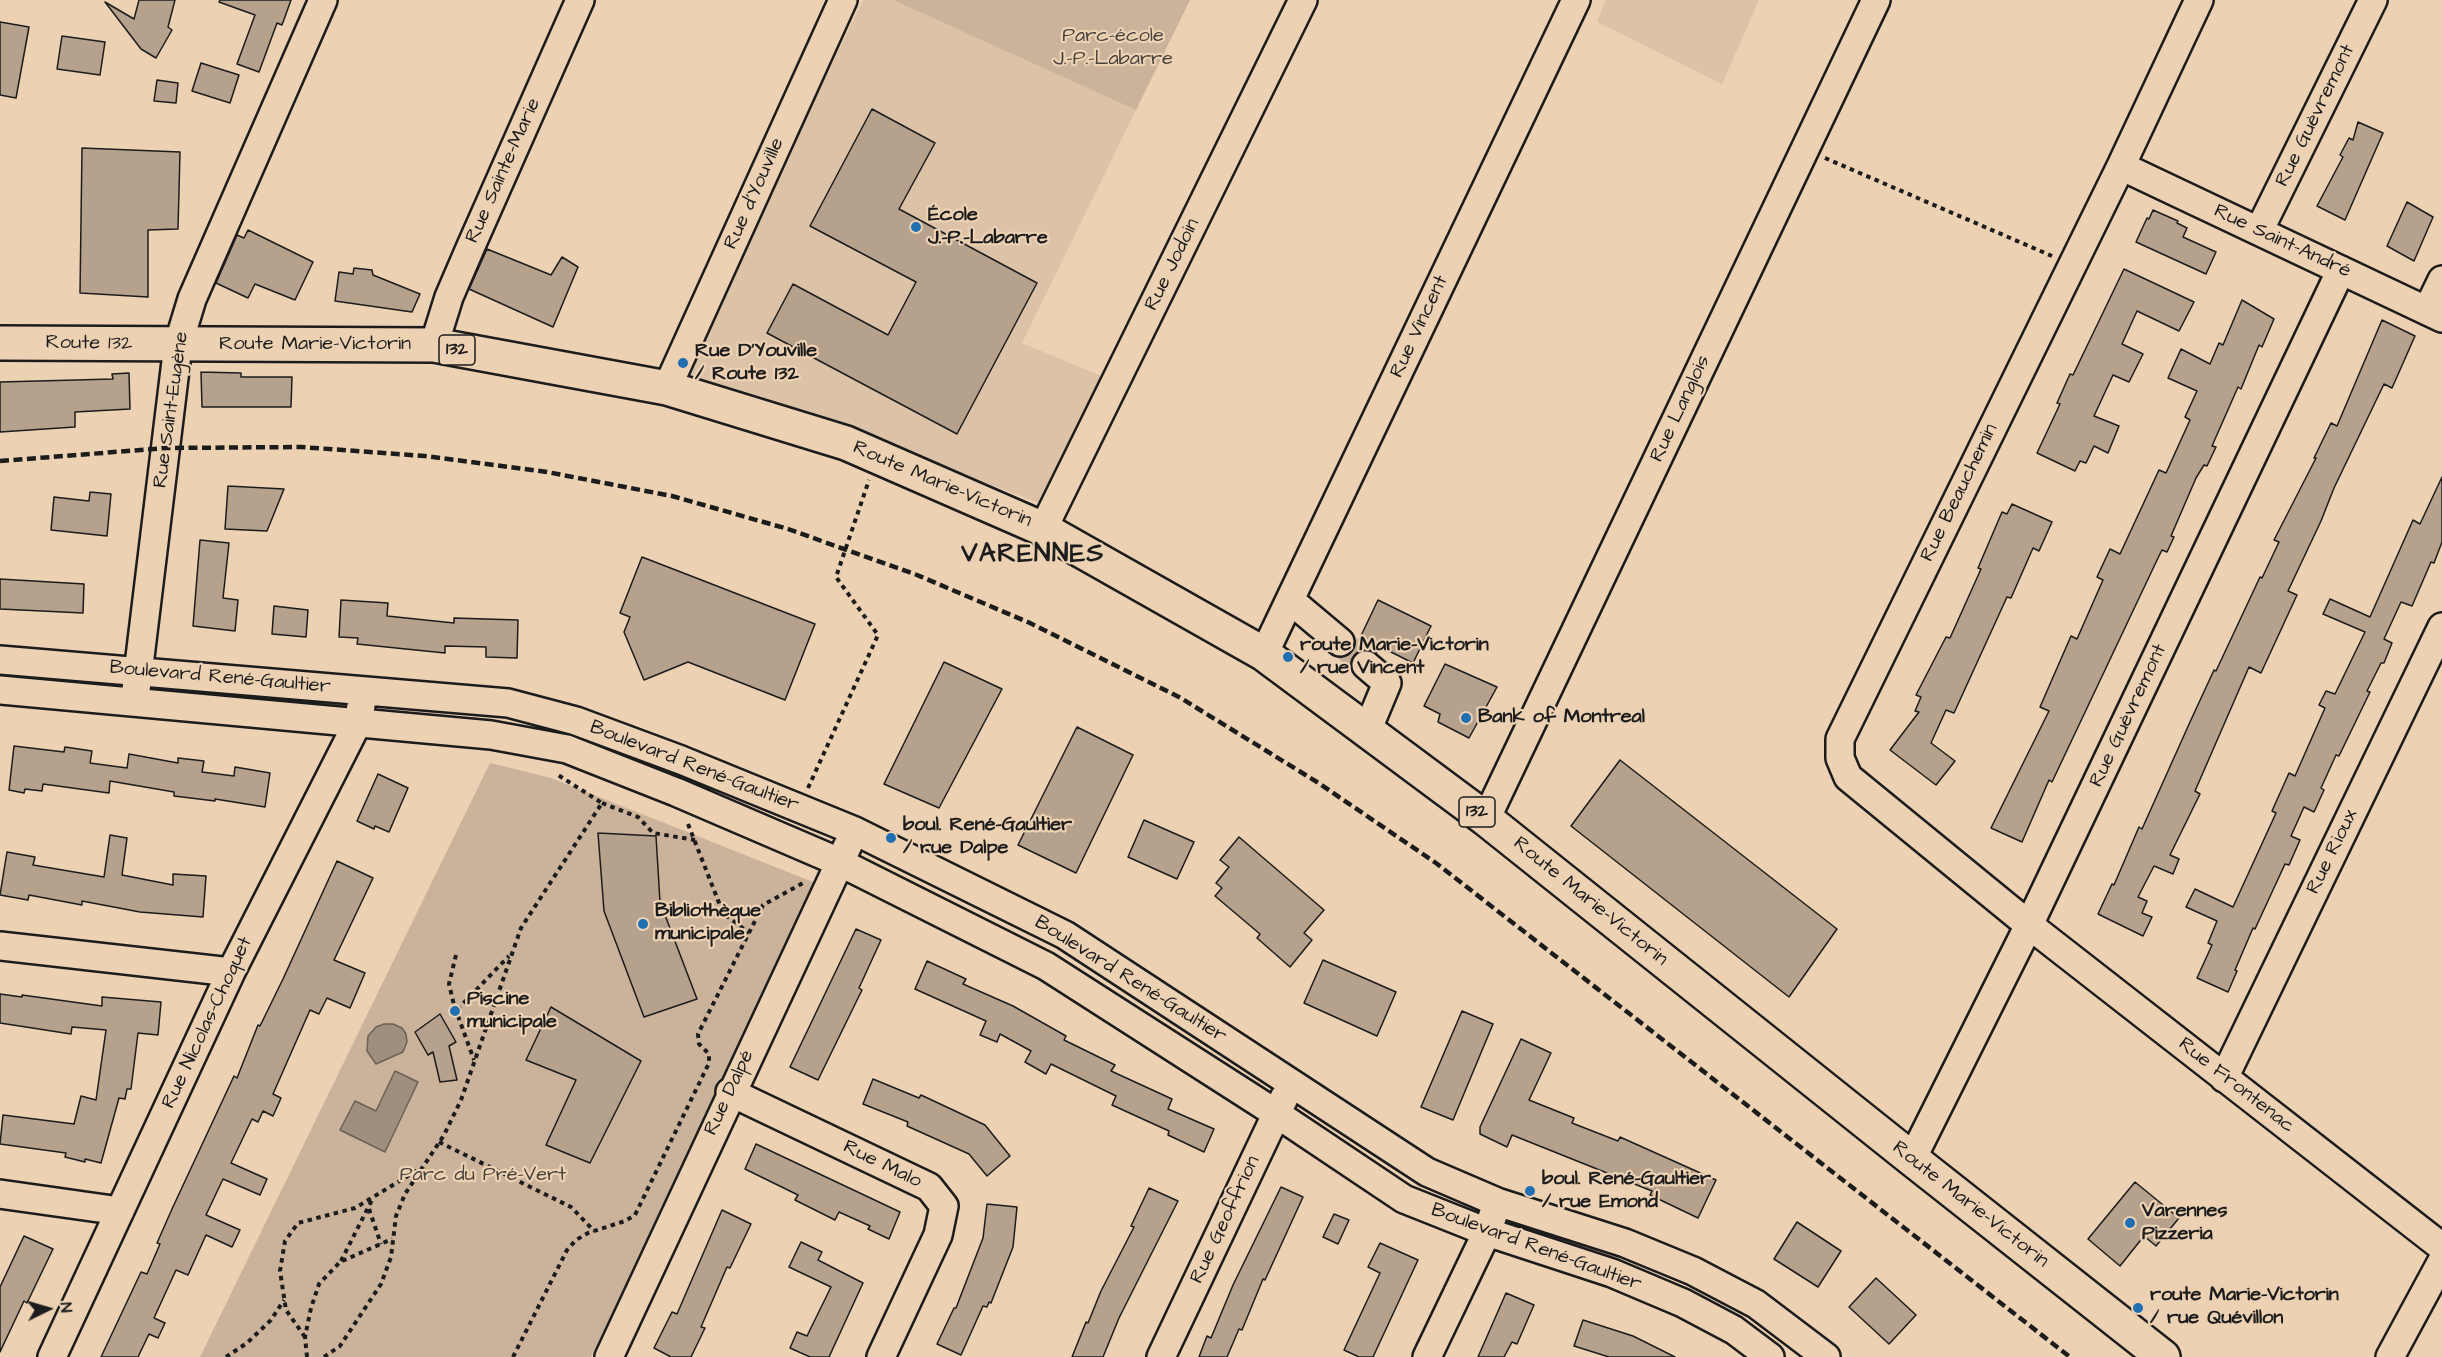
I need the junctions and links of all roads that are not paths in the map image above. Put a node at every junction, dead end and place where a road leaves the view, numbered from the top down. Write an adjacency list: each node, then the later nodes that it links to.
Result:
1 (323, 0): 15 (street, Rue Saint-Eugène)
2 (580, 0): 16 (street, Rue Sainte-Marie)
3 (843, 0): 17 (street, Rue d'Youville)
4 (1303, 0): 18 (street, Rue Jodoin)
5 (1576, 0): 19 (street, Rue Vincent)
6 (1876, 0): 33 (street, Rue Langlois)
7 (2199, 0): 9 (street, Rue Beauchemin)
8 (2373, 0): 10 (street, Rue Guèvremont)
9 (2121, 166): 10 (street, Rue Saint-André); 36 (street, Rue Beauchemin)
10 (2259, 231): 11 (street, Rue Saint-André)
11 (2341, 270): 13 (street, Rue Saint-André); 36 (street, Rue Guèvremont)
12 (2442, 280): 13 (street)
13 (2435, 315)
14 (0, 343): 15 (main road, Route 132 / 132)
15 (178, 345): 16 (main road, Route Marie-Victorin / 132); 25 (street, Rue Saint-Eugène)
16 (434, 345): 17 (main road, Route Marie-Victorin / 132)
17 (668, 388): 18 (main road, Route Marie-Victorin / 132)
18 (1043, 529): 22 (main road, Route Marie-Victorin / 132)
19 (1290, 600): 21 (street); 22 (street, Rue Vincent)
20 (2442, 627): 39 (street, Rue Rioux)
21 (1340, 642)
22 (1264, 654): 31 (main road, Route Marie-Victorin / 132)
23 (0, 660): 25 (street, Boulevard René-Gaultier)
24 (1366, 665): 31 (street)
25 (138, 672): 27 (street, Boulevard René-Gaultier); 28 (street, Rue Saint-Eugène)
26 (0, 690): 28 (street, Boulevard René-Gaultier)
27 (363, 690): 29 (street, Boulevard René-Gaultier); 30 (street, Rue Nicolas-Choquet)
28 (135, 703): 30 (street, Boulevard René-Gaultier)
29 (576, 721): 32 (street); 34 (street, Boulevard René-Gaultier)
30 (358, 722): 32 (street, Boulevard René-Gaultier); 38 (street, Rue Nicolas-Choquet)
31 (1367, 731): 33 (main road, Route Marie-Victorin / 132)
32 (567, 749): 35 (street, Boulevard René-Gaultier)
33 (1486, 819): 43 (main road, Route Marie-Victorin / 132)
34 (855, 831): 35 (street, Rue Dalpé); 40 (street, Boulevard René-Gaultier)
35 (839, 862): 41 (street, Rue Dalpé); 42 (street, Boulevard René-Gaultier)
36 (2029, 925): 39 (street, Rue Frontenac); 43 (street, Rue Guèvremont)
37 (0, 946): 38 (street)
38 (231, 972): 46 (street, Rue Nicolas-Choquet)
39 (2224, 1077): 48 (street, Rue Frontenac)
40 (1292, 1082): 42 (street, Rue Geoffrion); 45 (street, Boulevard René-Gaultier)
41 (730, 1092): 51 (street, Rue Dalpé); 52 (street, Rue Malo)
42 (1277, 1114): 47 (street, Boulevard René-Gaultier); 53 (street, Rue Geoffrion)
43 (1912, 1159): 57 (main road, Route Marie-Victorin / 132)
44 (0, 1194): 46 (street)
45 (1497, 1203): 47 (street); 56 (street, Boulevard René-Gaultier)
46 (120, 1211): 50 (street, Rue Nicolas-Choquet)
47 (1487, 1232): 54 (street); 55 (street, Boulevard René-Gaultier)
48 (2442, 1247)
49 (2442, 1261): 58 (street)
50 (52, 1357)
51 (609, 1357)
52 (881, 1357)
53 (1161, 1357)
54 (1427, 1357)
55 (1770, 1357)
56 (1826, 1357)
57 (2163, 1357)
58 (2390, 1357)

